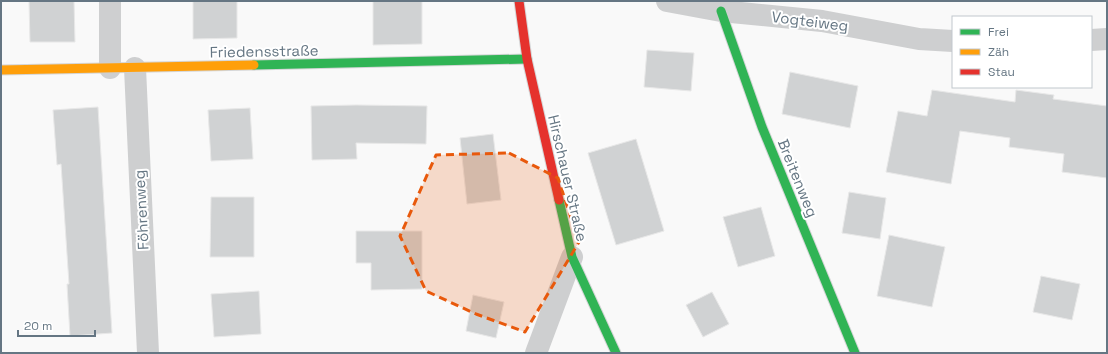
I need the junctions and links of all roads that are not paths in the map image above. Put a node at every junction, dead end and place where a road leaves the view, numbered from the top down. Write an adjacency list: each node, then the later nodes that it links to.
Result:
1 (110, 1): 9 (street)
2 (519, 1): 8 (street, Hirschauer Straße)
3 (667, 1): 4 (street, Vogteiweg)
4 (721, 11): 7 (street, Vogteiweg); 16 (street, Breitenweg)
5 (1107, 39): 6 (street)
6 (1092, 40)
7 (952, 41)
8 (527, 59): 10 (street, Friedensstraße); 12 (street, Hirschauer Straße)
9 (110, 68): 10 (street, Friedensstraße); 11 (street, Friedensstraße)
10 (135, 68): 13 (street, Föhrenweg)
11 (1, 70)
12 (572, 257): 14 (street); 15 (street, Hirschauer Straße)
13 (148, 353)
14 (536, 353)
15 (616, 353)
16 (855, 353)

